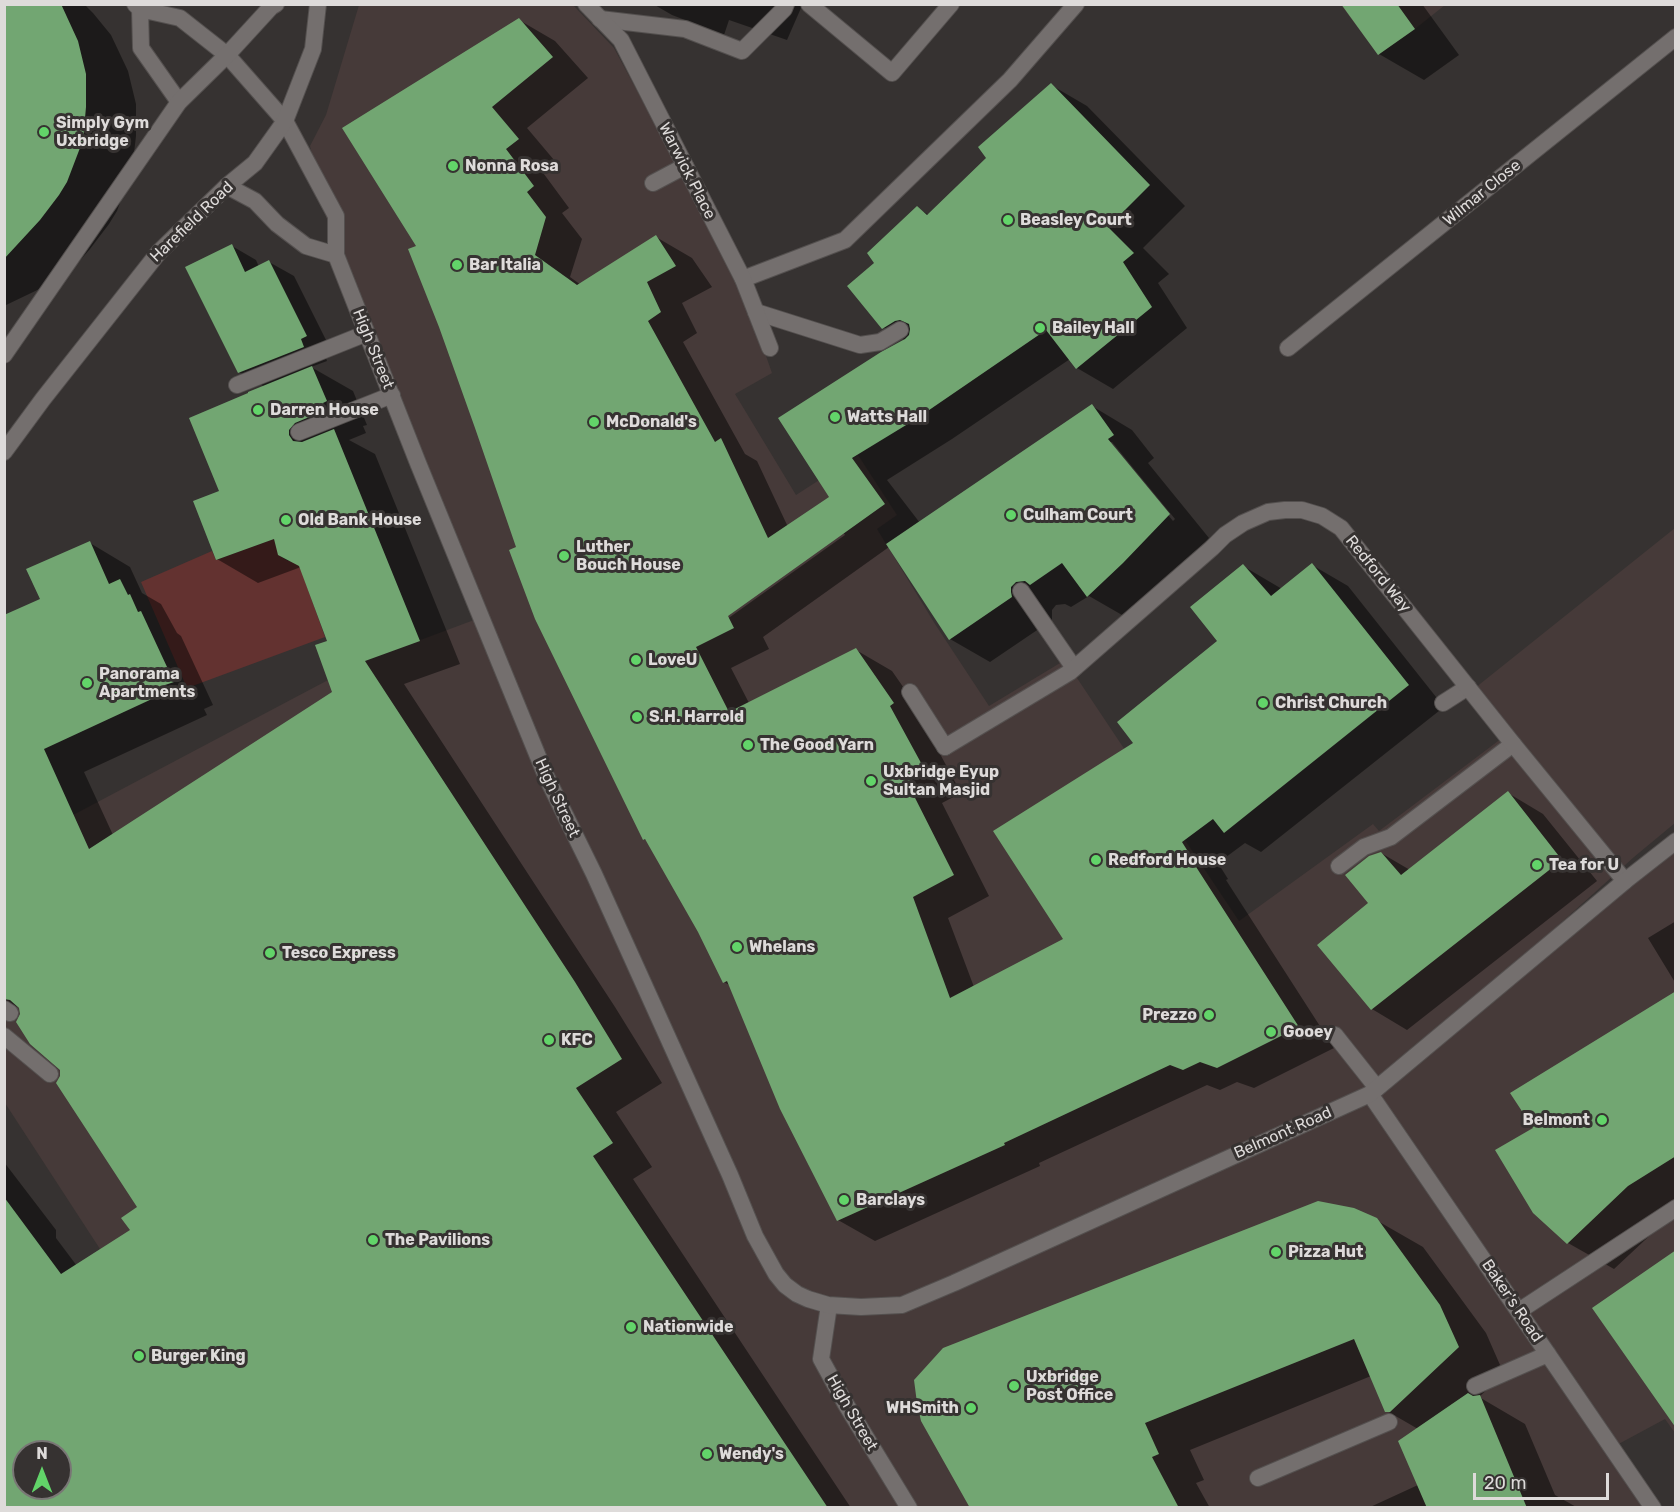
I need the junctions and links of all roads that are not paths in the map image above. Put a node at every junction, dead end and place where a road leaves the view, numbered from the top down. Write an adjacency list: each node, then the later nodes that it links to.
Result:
1 (276, 4): 11 (street)
2 (318, 4): 13 (street, Harefield Road)
3 (586, 4): 9 (street, Warwick Place)
4 (786, 4): 9 (street)
5 (810, 4): 6 (street)
6 (951, 4)
7 (1076, 4): 18 (street)
8 (137, 7): 11 (street); 12 (street)
9 (600, 19): 14 (street, Warwick Place)
10 (1676, 37): 23 (street, Wilmar Close)
11 (227, 56): 12 (street); 13 (street, High Street)
12 (179, 102): 24 (street)
13 (285, 121): 16 (street, Harefield Road); 17 (street, High Street)
14 (685, 166): 15 (street); 18 (street, Warwick Place)
15 (653, 183)
16 (227, 186): 17 (street); 28 (street, Harefield Road)
17 (336, 255): 21 (street, High Street)
18 (743, 279): 19 (street, Warwick Place)
19 (756, 312): 20 (street); 22 (street, Warwick Place)
20 (900, 330)
21 (367, 333): 25 (street); 26 (street, High Street)
22 (770, 348)
23 (1288, 348)
24 (4, 355)
25 (237, 385)
26 (392, 395): 27 (street); 43 (street, High Street)
27 (299, 432)
28 (4, 452)
29 (1021, 591): 30 (street)
30 (1074, 668): 31 (street, Redford Way); 32 (street, Redford Way)
31 (1468, 687): 33 (street); 34 (street, Redford Way)
32 (910, 692)
33 (1443, 704)
34 (1513, 744): 36 (street); 37 (street, Redford Way)
35 (1676, 841): 37 (street, Belmont Road)
36 (1338, 866)
37 (1624, 881): 41 (street, Belmont Road)
38 (1335, 1035): 41 (street, Baker's Road)
39 (4, 1036): 40 (street)
40 (50, 1074)
41 (1373, 1091): 43 (street, Belmont Road); 44 (street, Baker's Road)
42 (1676, 1208): 44 (street)
43 (828, 1308): 49 (street, High Street)
44 (1519, 1311): 45 (street, Baker's Road)
45 (1548, 1354): 46 (street); 50 (street, Baker's Road)
46 (1475, 1386)
47 (1389, 1422): 48 (street)
48 (1258, 1478)
49 (909, 1508)
50 (1653, 1508)

